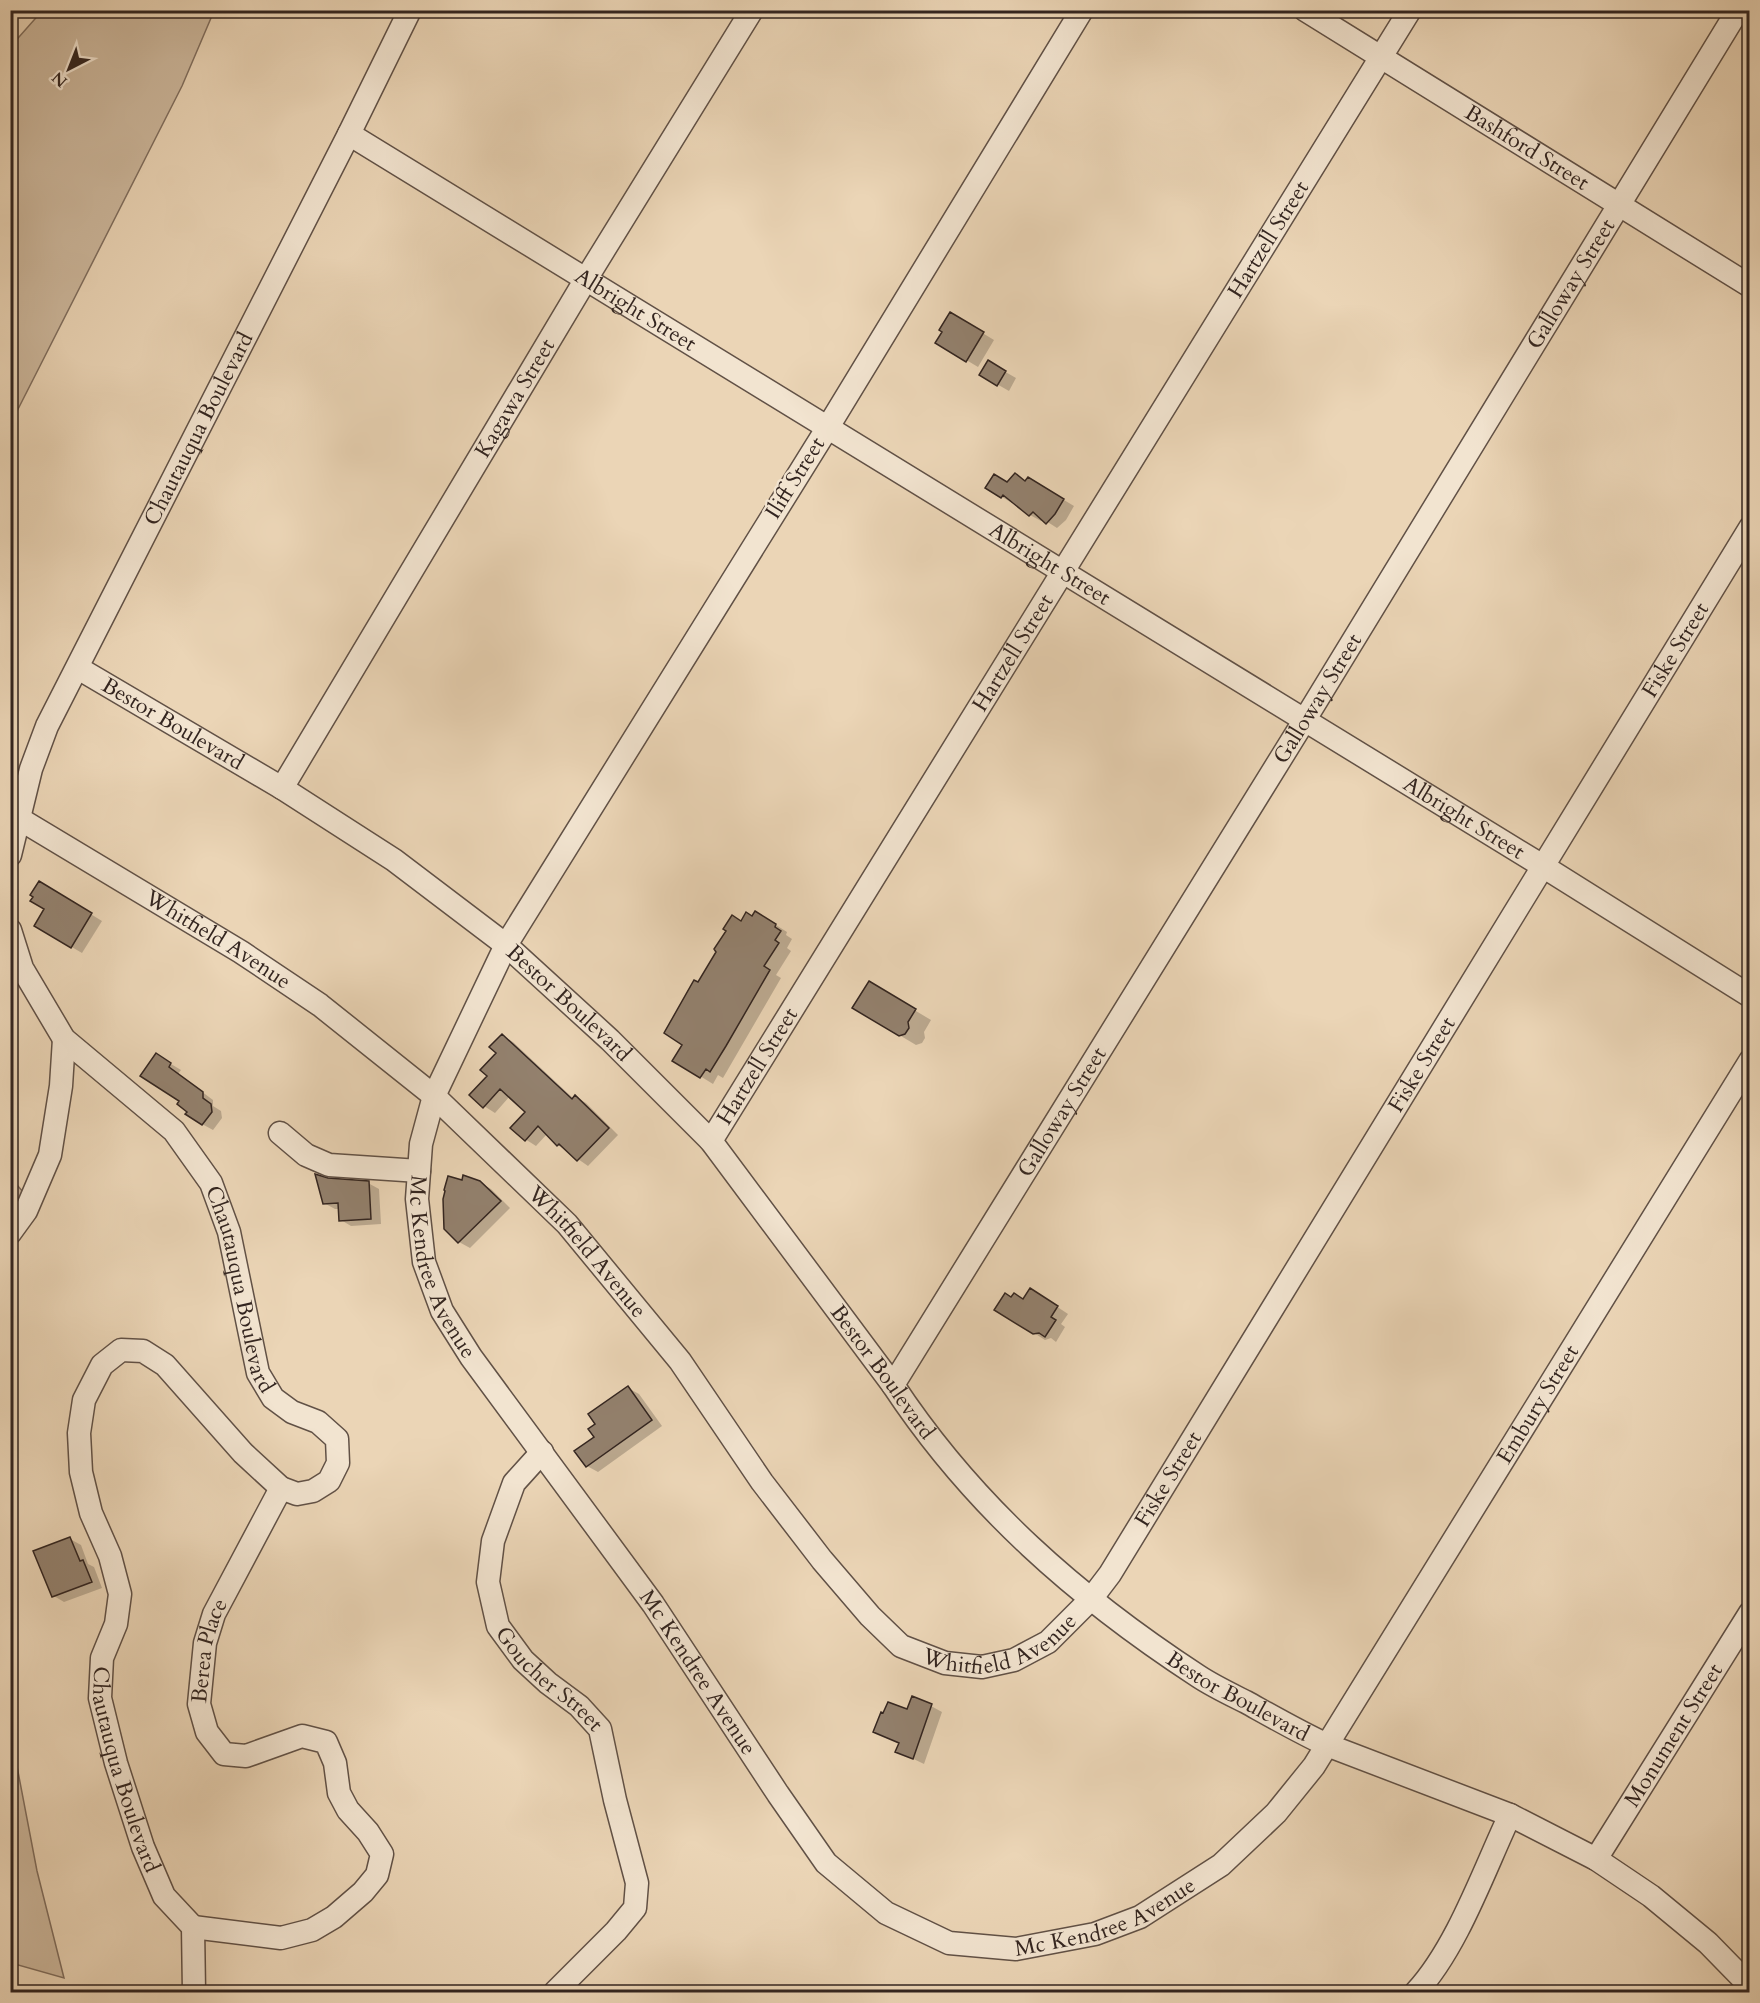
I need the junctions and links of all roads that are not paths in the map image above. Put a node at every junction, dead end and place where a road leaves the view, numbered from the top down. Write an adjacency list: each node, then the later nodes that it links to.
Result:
1 (410, 10): 8 (street, Chautauqua Boulevard)
2 (752, 10): 10 (street, Kagawa Street)
3 (1082, 10): 12 (street, Iliff Street)
4 (1305, 10): 7 (street, Bashford Street)
5 (1410, 10): 7 (street, Hartzell Street)
6 (1738, 10): 9 (street, Galloway Street)
7 (1381, 57): 9 (street, Bashford Street); 14 (street, Hartzell Street)
8 (349, 135): 10 (street, Albright Street); 15 (street, Chautauqua Boulevard)
9 (1618, 206): 11 (street, Bashford Street); 16 (street, Galloway Street)
10 (586, 279): 12 (street, Albright Street); 17 (street, Kagawa Street)
11 (1749, 286)
12 (828, 427): 14 (street, Albright Street); 22 (street, Iliff Street)
13 (1749, 528): 20 (street, Fiske Street)
14 (1064, 572): 16 (street, Albright Street); 28 (street, Hartzell Street)
15 (78, 668): 17 (street, Bestor Boulevard); 18 (street, Chautauqua Boulevard)
16 (1304, 721): 20 (street, Albright Street); 31 (street, Galloway Street)
17 (282, 788): 22 (street, Bestor Boulevard)
18 (18, 818): 19 (street, Chautauqua Boulevard); 26 (street, Whitfield Avenue)
19 (10, 855)
20 (1542, 865): 23 (street, Albright Street); 34 (street, Fiske Street)
21 (10, 930): 24 (street, Chautauqua Boulevard)
22 (506, 945): 26 (street, Mc Kendree Avenue); 28 (street, Bestor Boulevard)
23 (1749, 996)
24 (64, 1039): 30 (street); 33 (street, Chautauqua Boulevard)
25 (1749, 1061): 36 (street, Embury Street)
26 (434, 1096): 29 (street, Mc Kendree Avenue); 34 (street, Whitfield Avenue)
27 (280, 1132): 29 (street)
28 (711, 1141): 31 (street, Bestor Boulevard)
29 (419, 1171): 32 (street, Mc Kendree Avenue)
30 (10, 1233)
31 (893, 1385): 34 (street, Bestor Boulevard)
32 (542, 1452): 36 (street, Mc Kendree Avenue); 42 (street, Goucher Street)
33 (280, 1488): 39 (street, Berea Place); 39 (street, Chautauqua Boulevard)
34 (1091, 1599): 36 (street, Bestor Boulevard)
35 (1749, 1613): 38 (street, Monument Street)
36 (1327, 1745): 37 (street, Bestor Boulevard)
37 (1510, 1815): 38 (street, Bestor Boulevard); 43 (street)
38 (1596, 1859): 40 (street, Bestor Boulevard)
39 (193, 1927): 41 (street)
40 (1749, 1986)
41 (194, 1992)
42 (555, 1992)
43 (1416, 1992)

